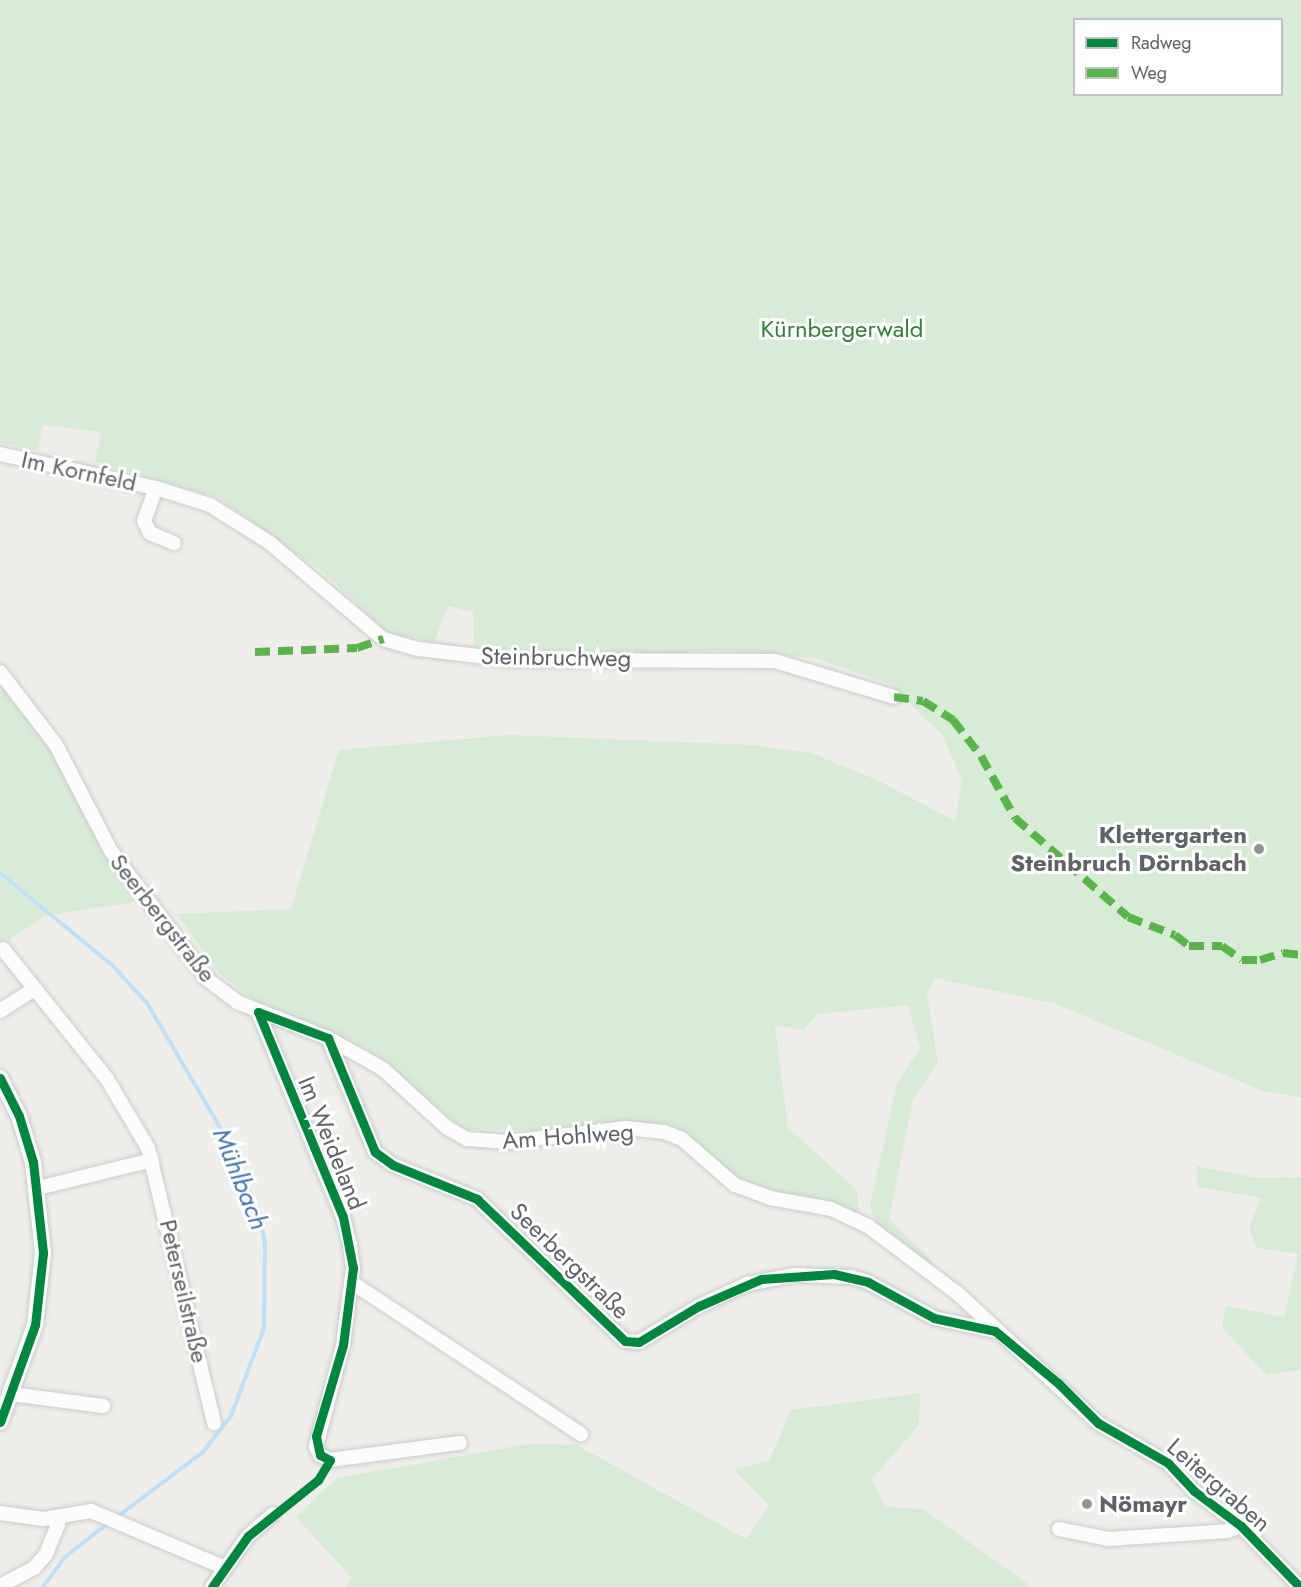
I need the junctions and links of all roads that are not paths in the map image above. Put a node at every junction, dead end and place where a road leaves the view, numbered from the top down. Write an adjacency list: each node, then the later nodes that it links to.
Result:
1 (0, 454): 2 (street, Im Kornfeld)
2 (156, 488): 3 (street, Im Kornfeld); 5 (street, Steinbruchweg)
3 (174, 543)
4 (0, 672): 9 (street, Seerbergstraße)
5 (894, 697)
6 (3, 949): 7 (street, Peterseilstraße)
7 (34, 989): 8 (street); 12 (street, Peterseilstraße)
8 (0, 1011)
9 (258, 1012): 10 (street, Seerbergstraße); 14 (street, Im Weideland)
10 (328, 1038): 15 (street, Am Hohlweg); 15 (street, Seerbergstraße)
11 (1, 1081): 13 (street)
12 (152, 1160): 13 (street); 19 (street, Peterseilstraße)
13 (38, 1188): 16 (street)
14 (351, 1282): 20 (street); 21 (street, Im Weideland)
15 (995, 1331): 25 (street, Leitergraben)
16 (11, 1394): 17 (street); 18 (street)
17 (103, 1406)
18 (0, 1422)
19 (214, 1423)
20 (580, 1434)
21 (460, 1443)
22 (0, 1513): 24 (street)
23 (273, 1514): 27 (street)
24 (57, 1517): 27 (street); 28 (street)
25 (1241, 1526): 26 (street); 30 (street, Leitergraben)
26 (1059, 1529)
27 (225, 1568): 29 (street)
28 (0, 1586)
29 (212, 1587)
30 (1300, 1587)

